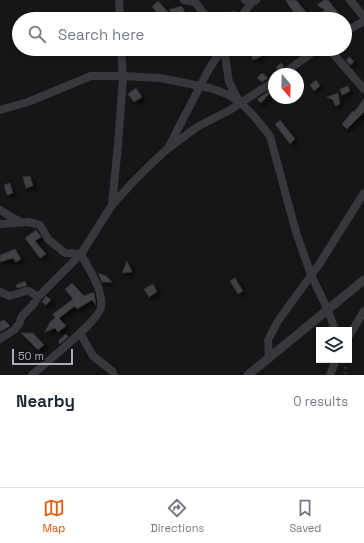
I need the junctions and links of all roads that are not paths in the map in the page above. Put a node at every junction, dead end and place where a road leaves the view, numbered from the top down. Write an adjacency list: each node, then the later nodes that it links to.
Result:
1 (119, 0): 5 (street)
2 (184, 0): 6 (street)
3 (350, 0): 8 (street)
4 (251, 1): 7 (street)
5 (120, 12)
6 (203, 12)
7 (244, 12)
8 (364, 17)
9 (364, 20): 10 (street)
10 (352, 28)
11 (122, 56): 17 (street)
12 (218, 56): 19 (street)
13 (224, 56): 21 (street)
14 (307, 56): 16 (street)
15 (335, 56): 20 (street)
16 (290, 68)
17 (123, 76): 19 (street); 22 (street); 25 (street)
18 (268, 85): 21 (street)
19 (200, 86): 21 (street); 23 (street)
20 (364, 88)
21 (241, 103): 23 (street); 30 (street)
22 (0, 110)
23 (166, 150): 25 (street)
24 (364, 193): 30 (street)
25 (112, 205): 29 (street)
26 (0, 210): 27 (street)
27 (20, 222): 28 (street); 29 (street)
28 (0, 224)
29 (81, 254): 33 (street); 38 (street)
30 (311, 275): 34 (street); 40 (street)
31 (364, 280): 34 (street)
32 (0, 292): 33 (street)
33 (38, 297): 39 (street)
34 (328, 310): 36 (street); 40 (street)
35 (364, 311): 37 (street)
36 (334, 327)
37 (352, 331)
38 (80, 333): 42 (street); 43 (street)
39 (0, 339)
40 (269, 358): 44 (street)
41 (335, 363): 45 (street)
42 (32, 375)
43 (114, 375)
44 (248, 375)
45 (330, 375)

